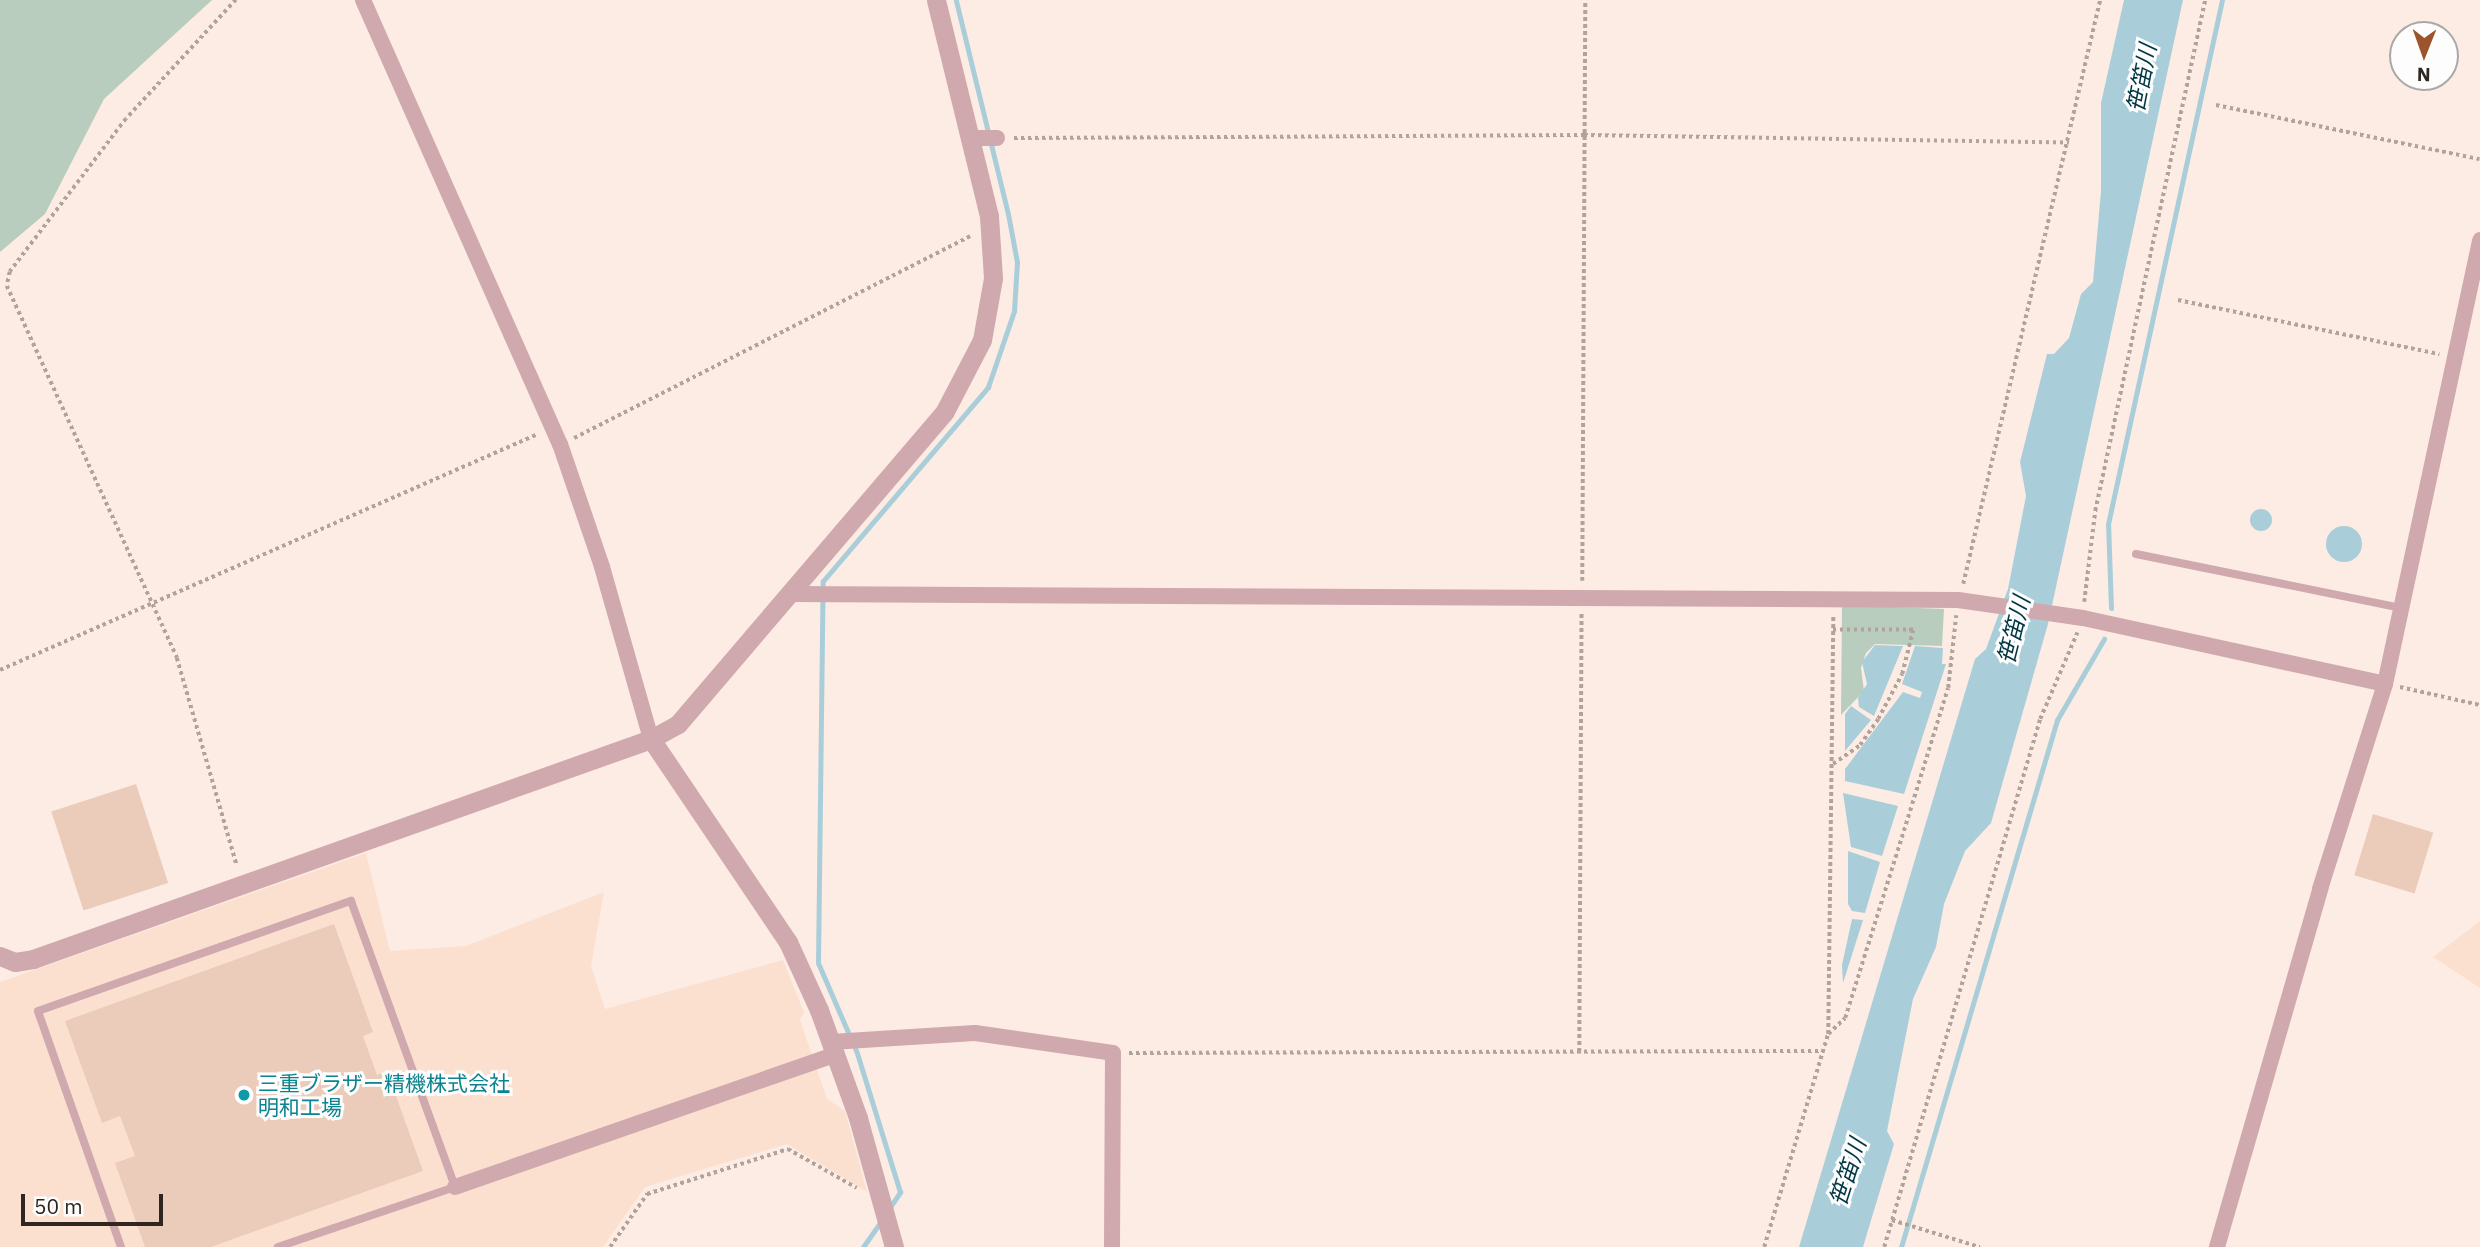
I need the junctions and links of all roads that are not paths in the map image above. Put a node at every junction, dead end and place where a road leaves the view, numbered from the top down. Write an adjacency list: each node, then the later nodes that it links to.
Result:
1 (363, 0): 8 (street)
2 (936, 0): 5 (street)
3 (2480, 240): 6 (street)
4 (2136, 554): 6 (lane)
5 (790, 594): 7 (street); 8 (street)
6 (2401, 608): 7 (street)
7 (2385, 684): 16 (street)
8 (651, 738): 9 (street); 10 (street)
9 (3, 961)
10 (837, 1046): 11 (street); 12 (street); 15 (street)
11 (455, 1187): 13 (lane); 14 (lane)
12 (892, 1238)
13 (121, 1247)
14 (278, 1247)
15 (1112, 1247)
16 (2217, 1247)

